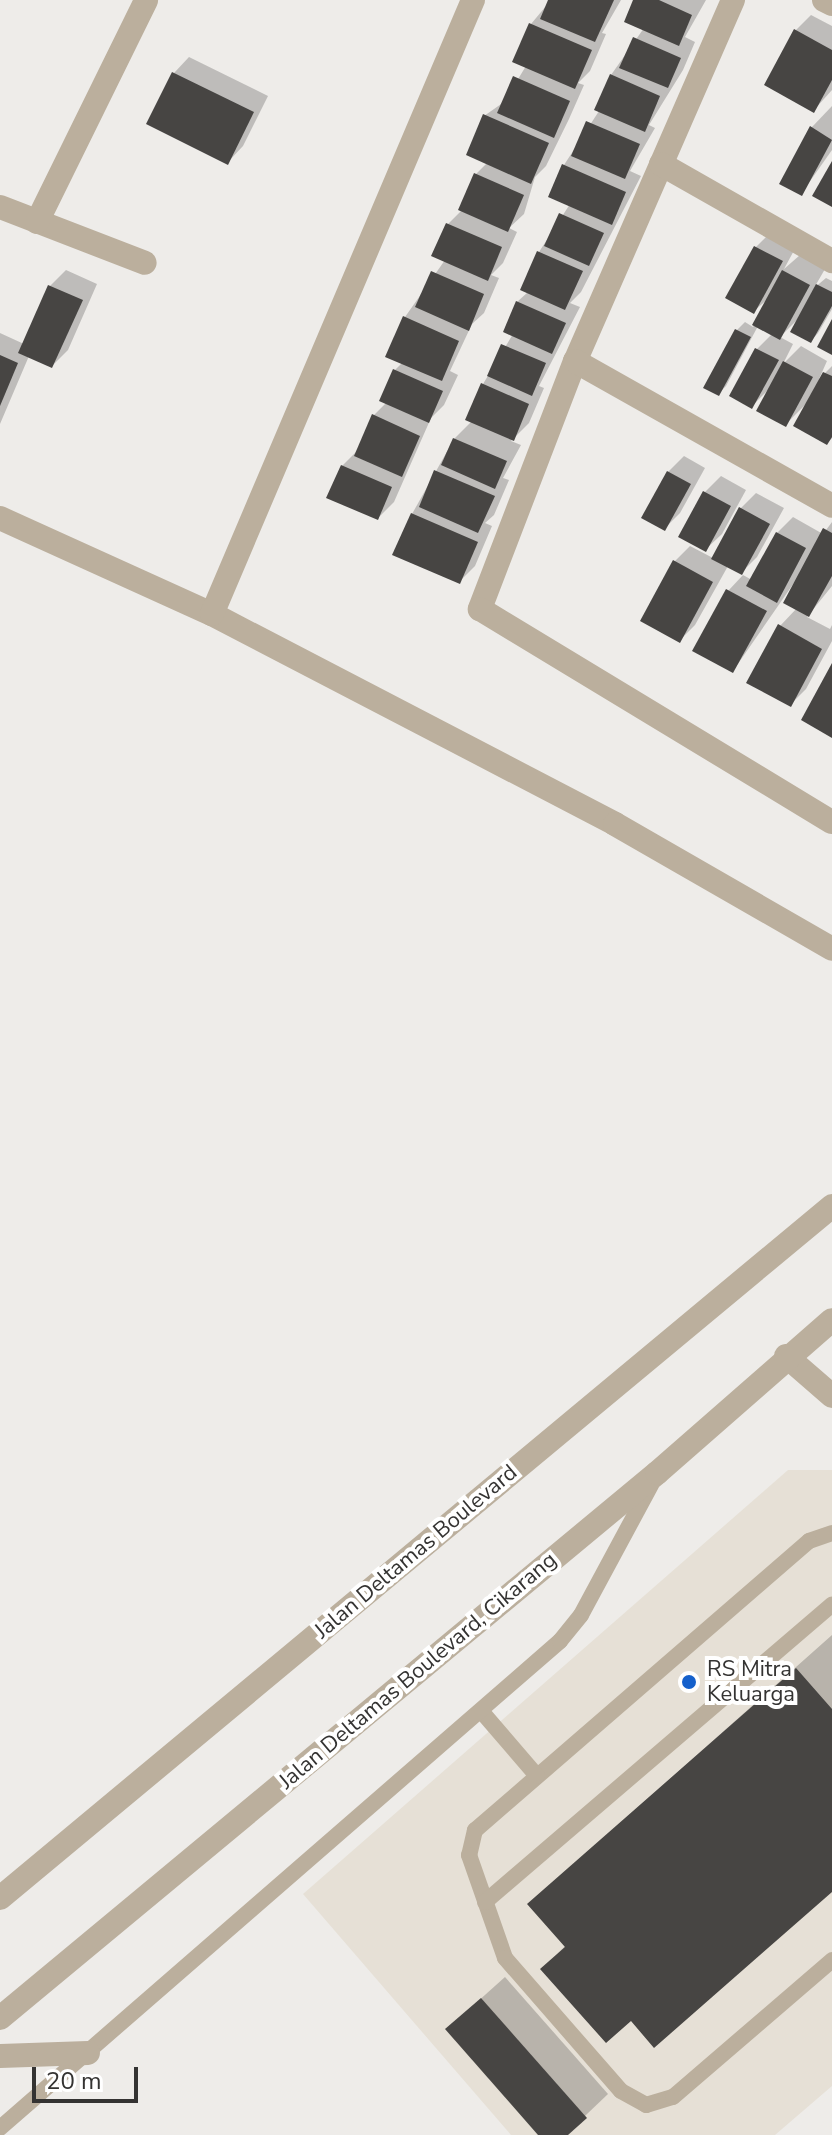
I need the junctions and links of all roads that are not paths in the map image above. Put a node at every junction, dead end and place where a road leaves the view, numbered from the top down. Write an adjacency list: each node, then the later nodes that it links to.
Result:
1 (146, 0): 8 (street)
2 (473, 0): 14 (street)
3 (733, 0): 6 (street)
4 (824, 0): 5 (street)
5 (832, 4)
6 (661, 164): 9 (street); 11 (street)
7 (0, 207): 8 (street)
8 (37, 222): 10 (street)
9 (832, 261)
10 (145, 263)
11 (575, 361): 12 (street); 15 (street)
12 (832, 506)
13 (0, 518): 14 (street)
14 (212, 614): 16 (street)
15 (832, 822)
16 (832, 949)
17 (832, 1206): 26 (street, Jalan Deltamas Boulevard)
18 (832, 1320): 19 (street, Jalan Deltamas Boulevard, Cikarang)
19 (786, 1356): 20 (street); 21 (street, Jalan Deltamas Boulevard, Cikarang)
20 (832, 1396)
21 (657, 1473): 24 (lane); 29 (street, Jalan Deltamas Boulevard, Cikarang)
22 (832, 1533): 25 (lane)
23 (832, 1605): 27 (lane)
24 (482, 1712): 25 (lane); 30 (lane)
25 (537, 1776): 27 (lane)
26 (0, 1898)
27 (485, 1902): 28 (lane)
28 (832, 1960)
29 (0, 2018)
30 (88, 2053): 31 (street); 32 (lane)
31 (0, 2056)
32 (0, 2128)

